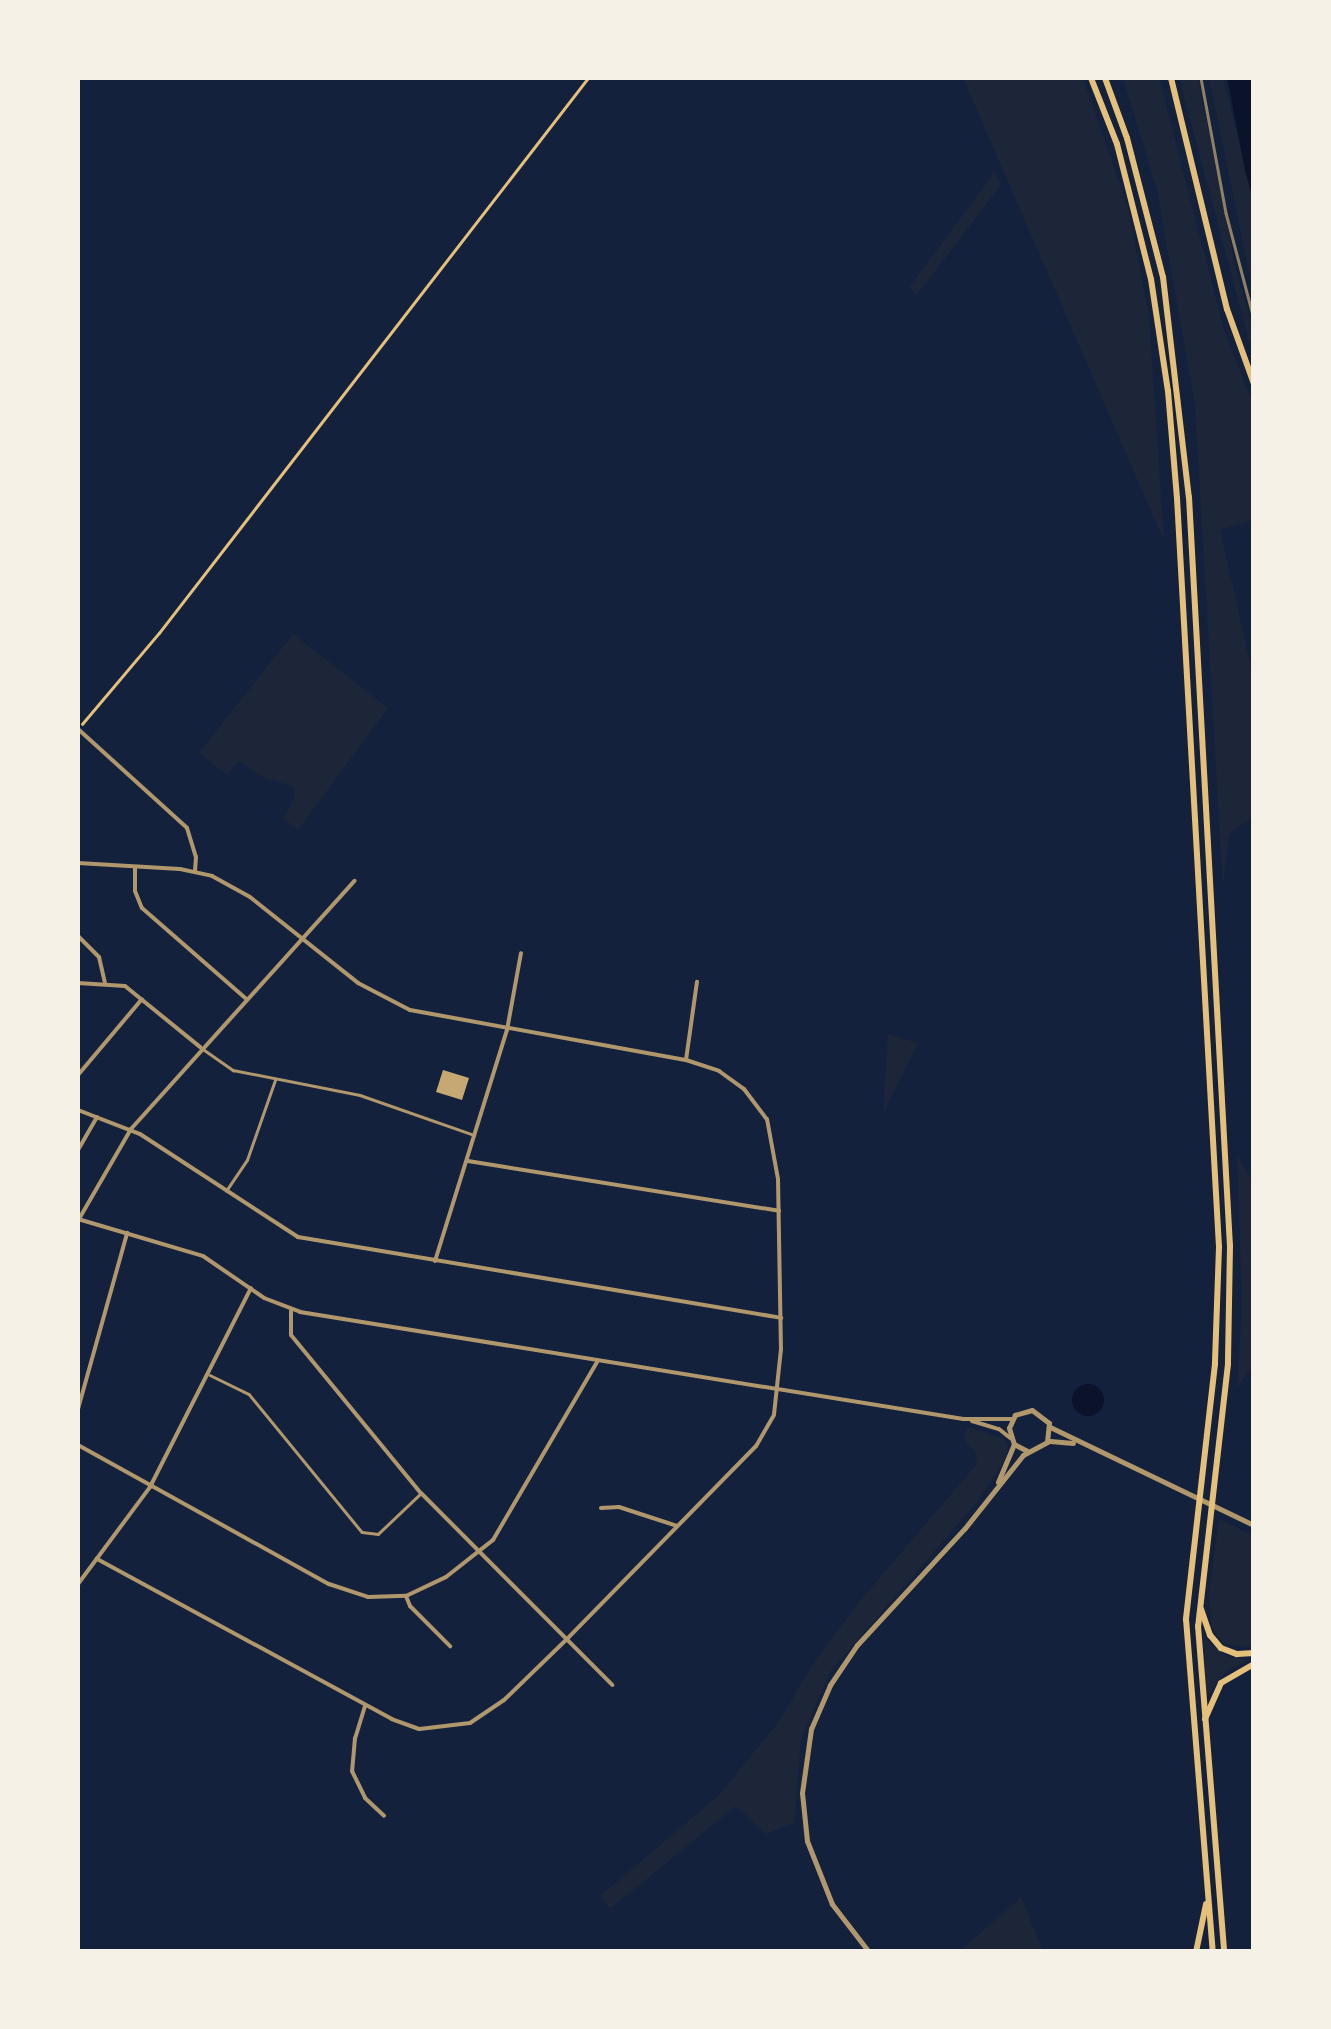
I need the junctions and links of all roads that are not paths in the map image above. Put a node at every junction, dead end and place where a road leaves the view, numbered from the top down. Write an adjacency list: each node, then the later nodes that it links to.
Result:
1 (1091, 78): 68 (main road)
2 (1105, 78): 59 (main road)
3 (1171, 78): 4 (main road)
4 (1254, 384)
5 (78, 729): 8 (street)
6 (78, 863): 7 (street)
7 (135, 867): 8 (street); 16 (street)
8 (195, 872): 11 (street)
9 (354, 881): 11 (street)
10 (78, 936): 13 (street)
11 (299, 937): 16 (street); 18 (street)
12 (521, 953): 18 (street)
13 (104, 982): 15 (street); 17 (street)
14 (698, 982): 20 (street)
15 (78, 983)
16 (246, 998): 19 (street)
17 (142, 999): 19 (street); 21 (street)
18 (507, 1030): 20 (street); 26 (street)
19 (200, 1047): 22 (lane); 25 (street)
20 (686, 1060): 30 (street)
21 (78, 1076)
22 (276, 1078): 26 (lane); 29 (lane)
23 (78, 1110): 24 (street)
24 (97, 1118): 25 (street); 27 (street)
25 (131, 1129): 29 (street); 31 (street)
26 (475, 1135): 28 (street)
27 (78, 1150)
28 (467, 1161): 30 (street); 33 (street)
29 (226, 1191): 33 (street)
30 (779, 1210): 36 (street)
31 (78, 1219): 32 (street)
32 (127, 1233): 34 (street); 40 (street)
33 (435, 1262): 36 (street)
34 (251, 1288): 35 (street); 38 (street)
35 (292, 1310): 37 (street); 50 (street)
36 (781, 1318): 39 (street)
37 (598, 1360): 39 (street); 55 (street)
38 (208, 1374): 49 (street); 50 (lane)
39 (780, 1390): 41 (street); 54 (street)
40 (78, 1410)
41 (963, 1419): 42 (street); 44 (street)
42 (1012, 1419): 43 (street); 44 (street)
43 (1050, 1427): 45 (street); 47 (street)
44 (1012, 1441): 48 (street); 51 (street)
45 (1047, 1442): 47 (street); 48 (street)
46 (78, 1445): 49 (street)
47 (1085, 1446): 53 (street)
48 (1027, 1451): 51 (street)
49 (150, 1487): 56 (street); 58 (street)
50 (421, 1493): 55 (street)
51 (992, 1496): 69 (street)
52 (601, 1508): 54 (street)
53 (1254, 1525)
54 (677, 1526): 60 (street)
55 (478, 1554): 58 (street); 60 (street)
56 (97, 1559): 57 (street); 65 (street)
57 (78, 1584)
58 (406, 1596): 61 (street)
59 (1198, 1604): 62 (main road); 66 (main road)
60 (566, 1639): 64 (street); 65 (street)
61 (450, 1646)
62 (1254, 1653)
63 (1254, 1664): 66 (main road)
64 (612, 1685)
65 (365, 1706): 67 (street)
66 (1203, 1725): 72 (main road)
67 (384, 1816)
68 (1207, 1893): 70 (main road); 71 (main road)
69 (869, 1952)
70 (1196, 1952)
71 (1212, 1952)
72 (1224, 1952)

